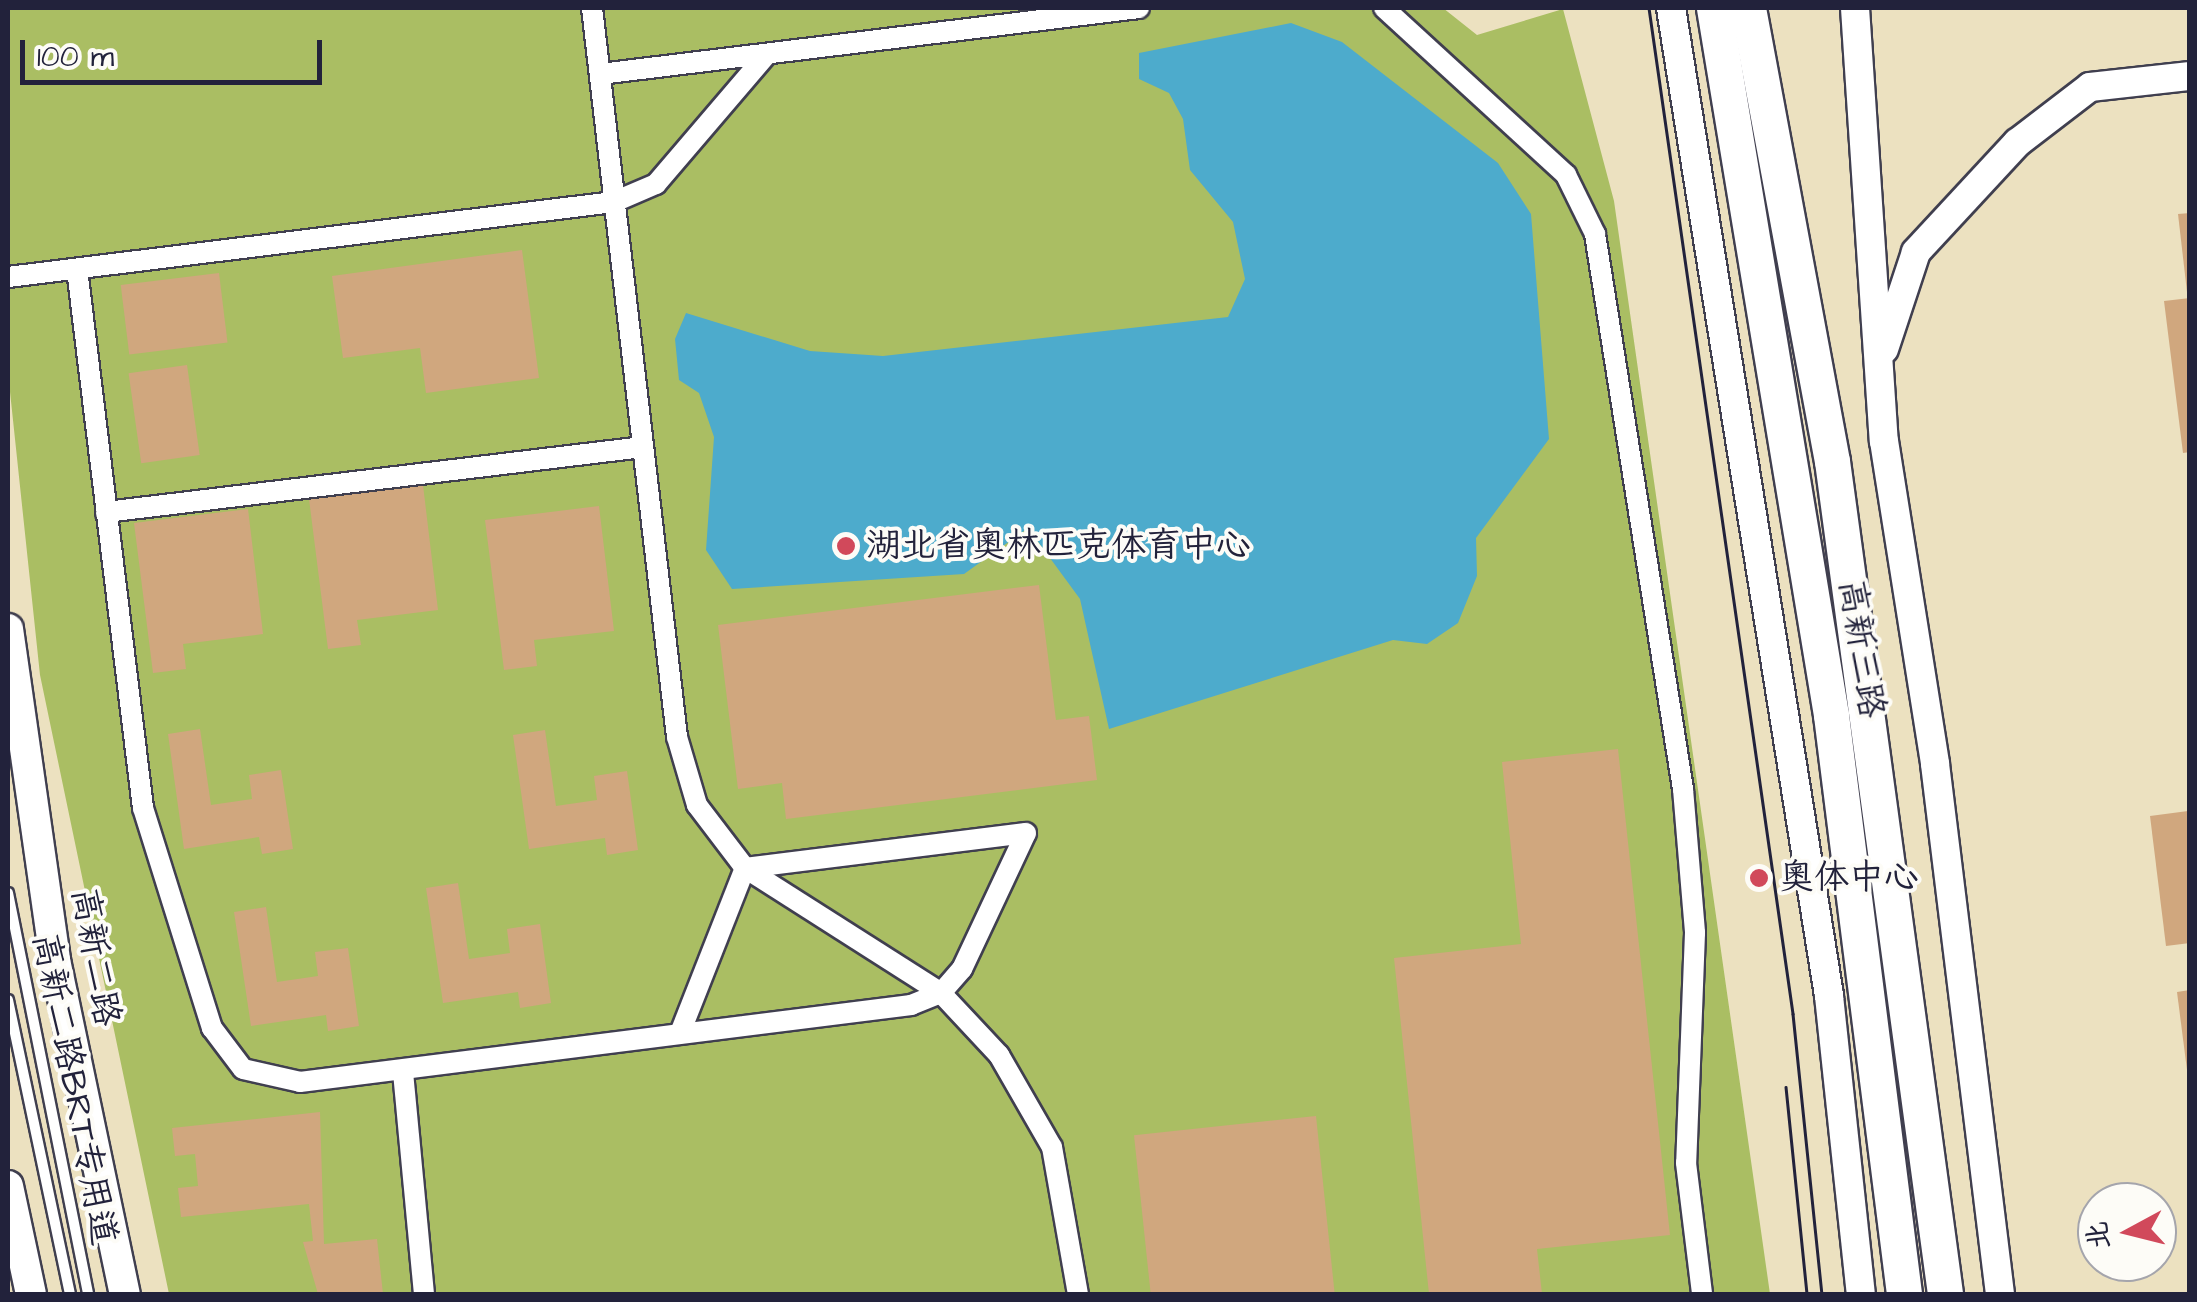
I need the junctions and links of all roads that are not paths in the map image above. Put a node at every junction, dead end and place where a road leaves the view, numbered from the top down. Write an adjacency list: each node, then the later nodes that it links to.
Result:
1 (592, 8): 9 (street)
2 (1139, 8): 8 (street)
3 (1384, 8): 31 (street)
4 (1671, 8): 32 (main road)
5 (1714, 8): 33 (highway, 高新三路)
6 (1748, 8): 34 (highway, 高新三路)
7 (1856, 8): 14 (main road, 高新三路)
8 (766, 55): 9 (street); 11 (street)
9 (600, 74): 11 (street)
10 (2190, 76): 14 (main road, 高新三路)
11 (614, 202): 12 (street); 15 (street)
12 (77, 269): 13 (street); 16 (street)
13 (8, 277)
14 (1878, 376): 35 (main road, 高新三路)
15 (643, 447): 16 (street); 18 (street)
16 (106, 512): 23 (street)
17 (8, 629): 28 (main road, 高新二路)
18 (745, 868): 20 (street); 20 (street); 22 (street)
19 (8, 893): 27 (lane, 高新二路BRT专用道)
20 (941, 993): 22 (street); 30 (street)
21 (8, 1000): 26 (lane, 高新二路BRT专用道)
22 (680, 1033): 23 (street)
23 (402, 1072): 29 (street)
24 (8, 1186): 25 (main road)
25 (31, 1294)
26 (70, 1294)
27 (88, 1294)
28 (125, 1294)
29 (424, 1294)
30 (1078, 1294)
31 (1702, 1294)
32 (1860, 1294)
33 (1904, 1294)
34 (1945, 1294)
35 (2000, 1294)

